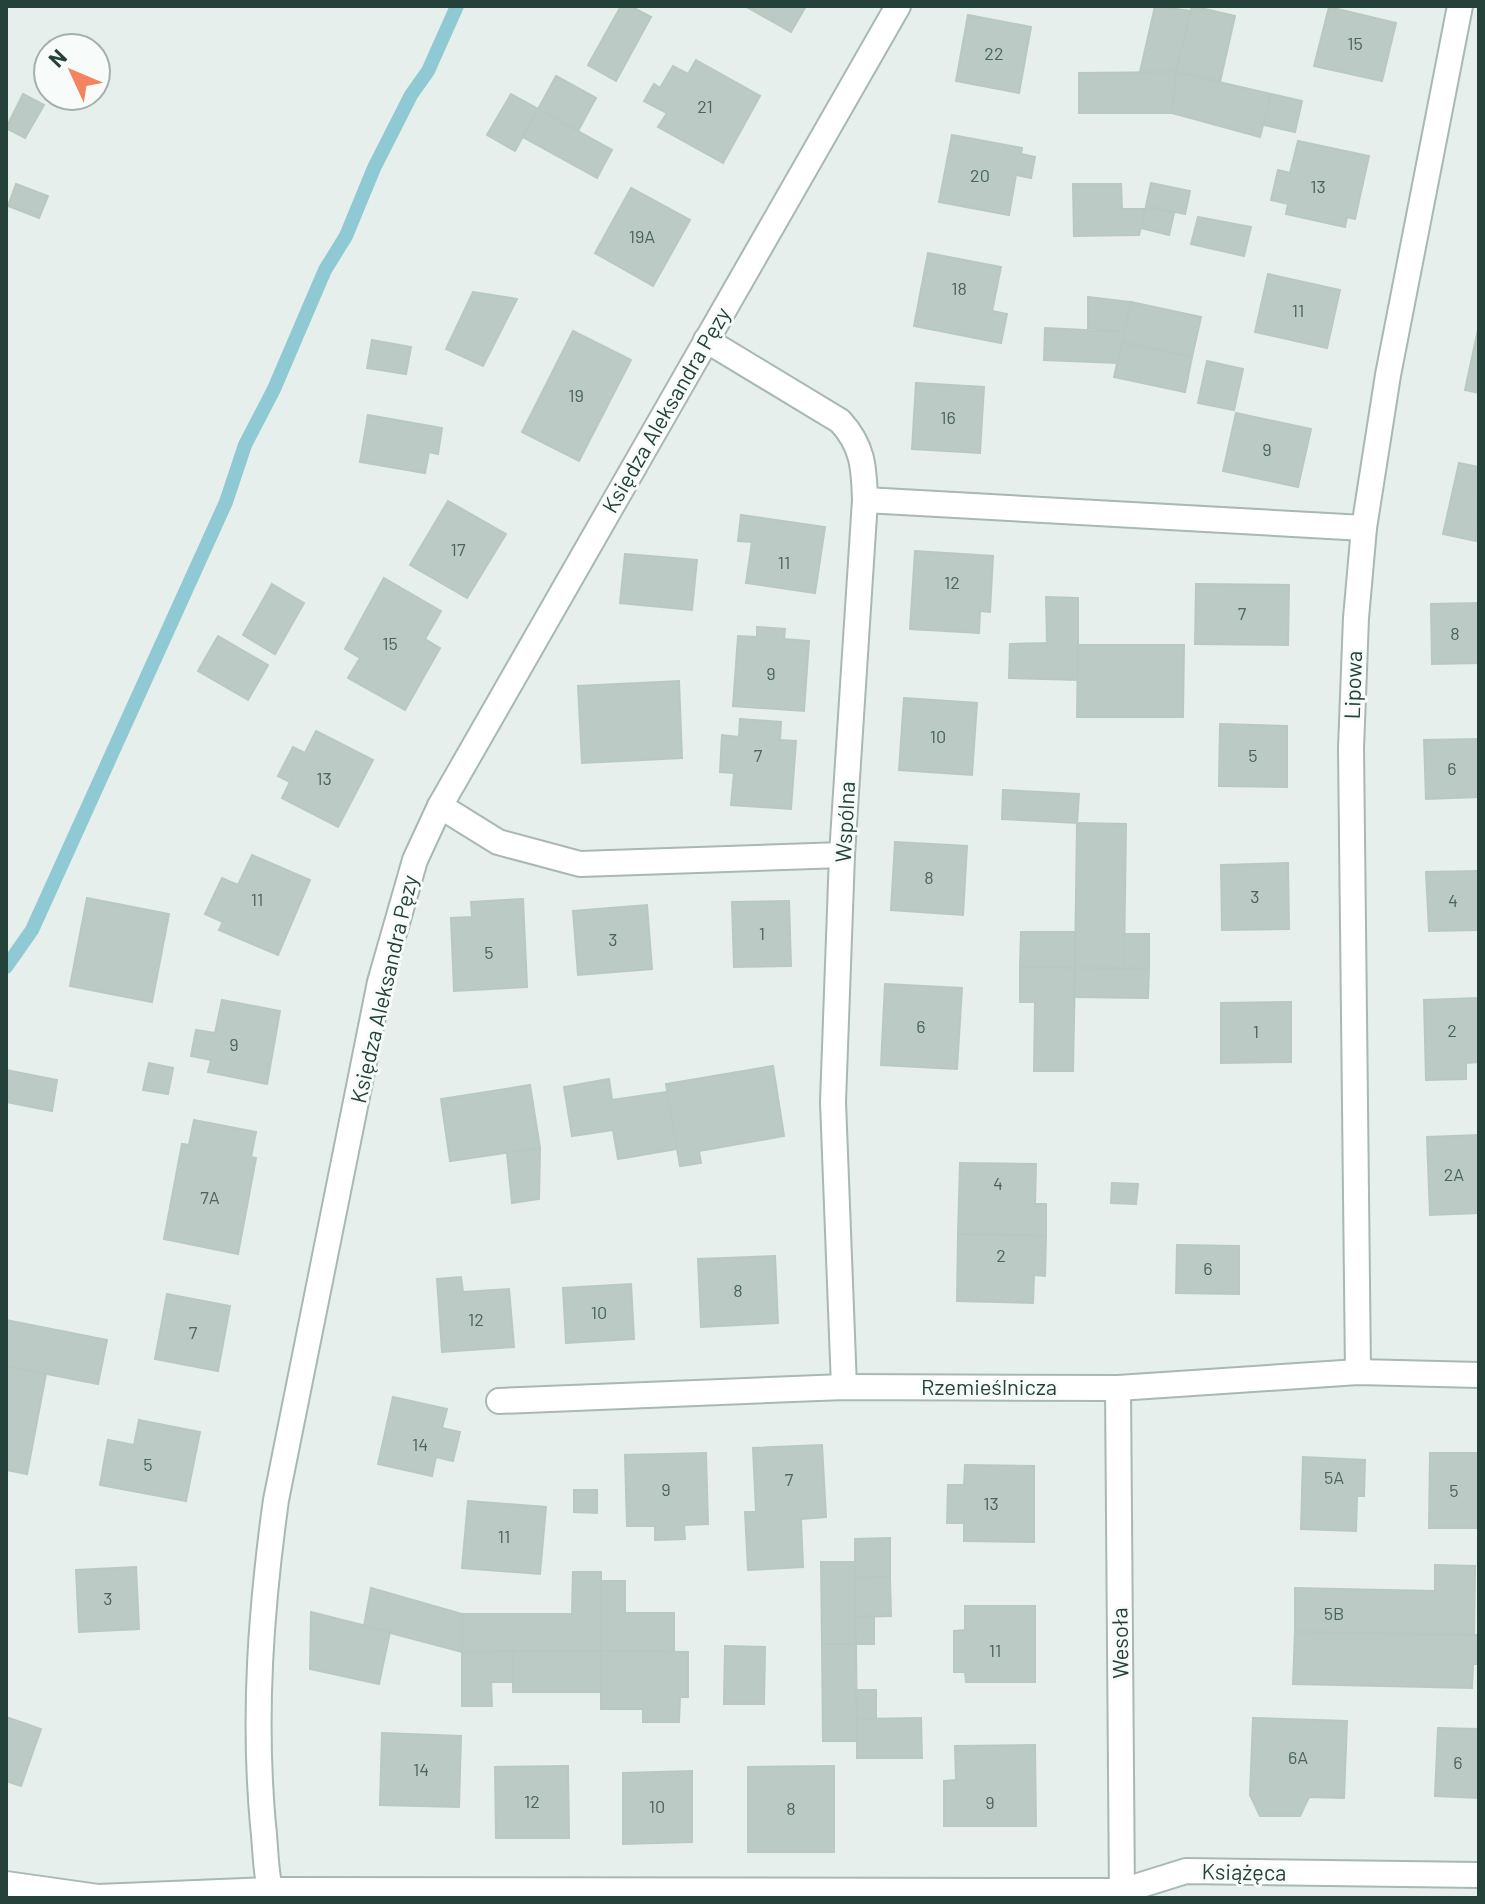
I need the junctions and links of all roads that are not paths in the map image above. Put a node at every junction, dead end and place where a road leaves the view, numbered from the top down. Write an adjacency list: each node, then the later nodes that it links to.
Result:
1 (898, 6): 3 (street, Księdza Aleksandra Pęzy)
2 (1460, 6): 5 (street, Lipowa)
3 (706, 340): 4 (street, Wspólna); 6 (street, Księdza Aleksandra Pęzy)
4 (865, 500): 5 (street); 7 (street, Wspólna)
5 (1364, 528): 8 (street, Lipowa)
6 (440, 806): 7 (street); 15 (street, Księdza Aleksandra Pęzy)
7 (842, 855): 10 (street, Wspólna)
8 (1358, 1372): 9 (street, Rzemieślnicza); 11 (street, Rzemieślnicza)
9 (1479, 1375)
10 (844, 1387): 11 (street, Rzemieślnicza); 12 (street, Rzemieślnicza)
11 (1118, 1388): 16 (street, Wesoła)
12 (499, 1401)
13 (1479, 1875): 16 (street, Książęca)
14 (6, 1884): 15 (street, Książęca)
15 (271, 1894): 16 (street, Książęca)
16 (1122, 1894)

